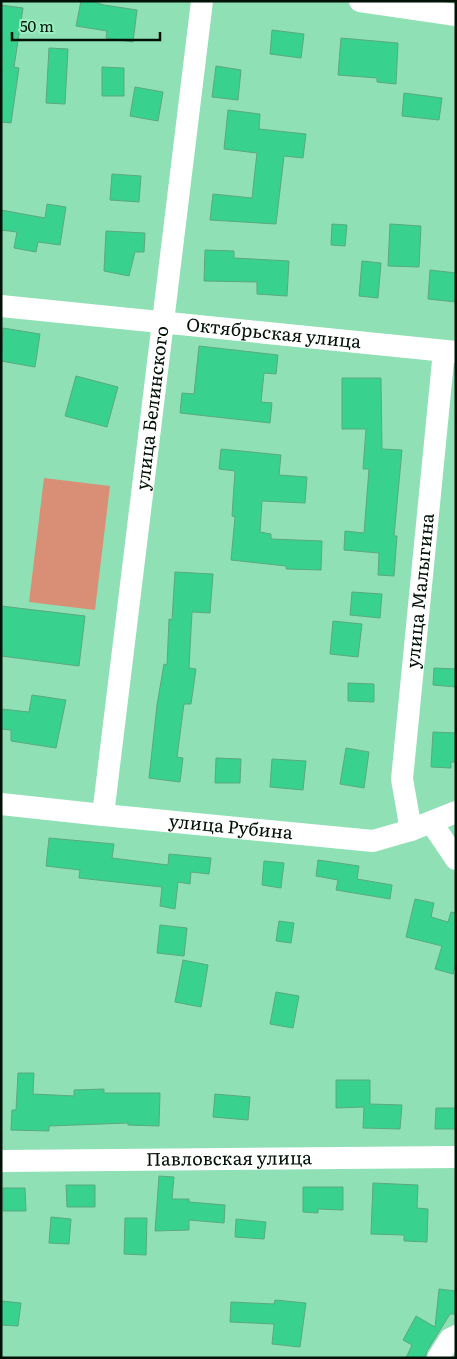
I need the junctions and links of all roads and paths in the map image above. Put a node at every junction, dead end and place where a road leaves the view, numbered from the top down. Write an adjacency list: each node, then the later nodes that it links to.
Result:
1 (202, 1): 5 (street, улица Белинского)
2 (360, 1): 3 (street)
3 (456, 14)
4 (1, 306): 5 (street, Октябрьская улица)
5 (163, 322): 6 (street, Октябрьская улица); 9 (street, улица Белинского)
6 (450, 352): 10 (street, улица Малыгина)
7 (1, 804): 9 (street, улица Рубина)
8 (456, 812): 10 (street, улица Рубина)
9 (103, 815): 10 (street, улица Рубина)
10 (421, 826): 11 (street)
11 (456, 859)
12 (456, 1157): 13 (street, Павловская улица)
13 (1, 1161)
14 (456, 1336): 15 (street)
15 (438, 1358)

